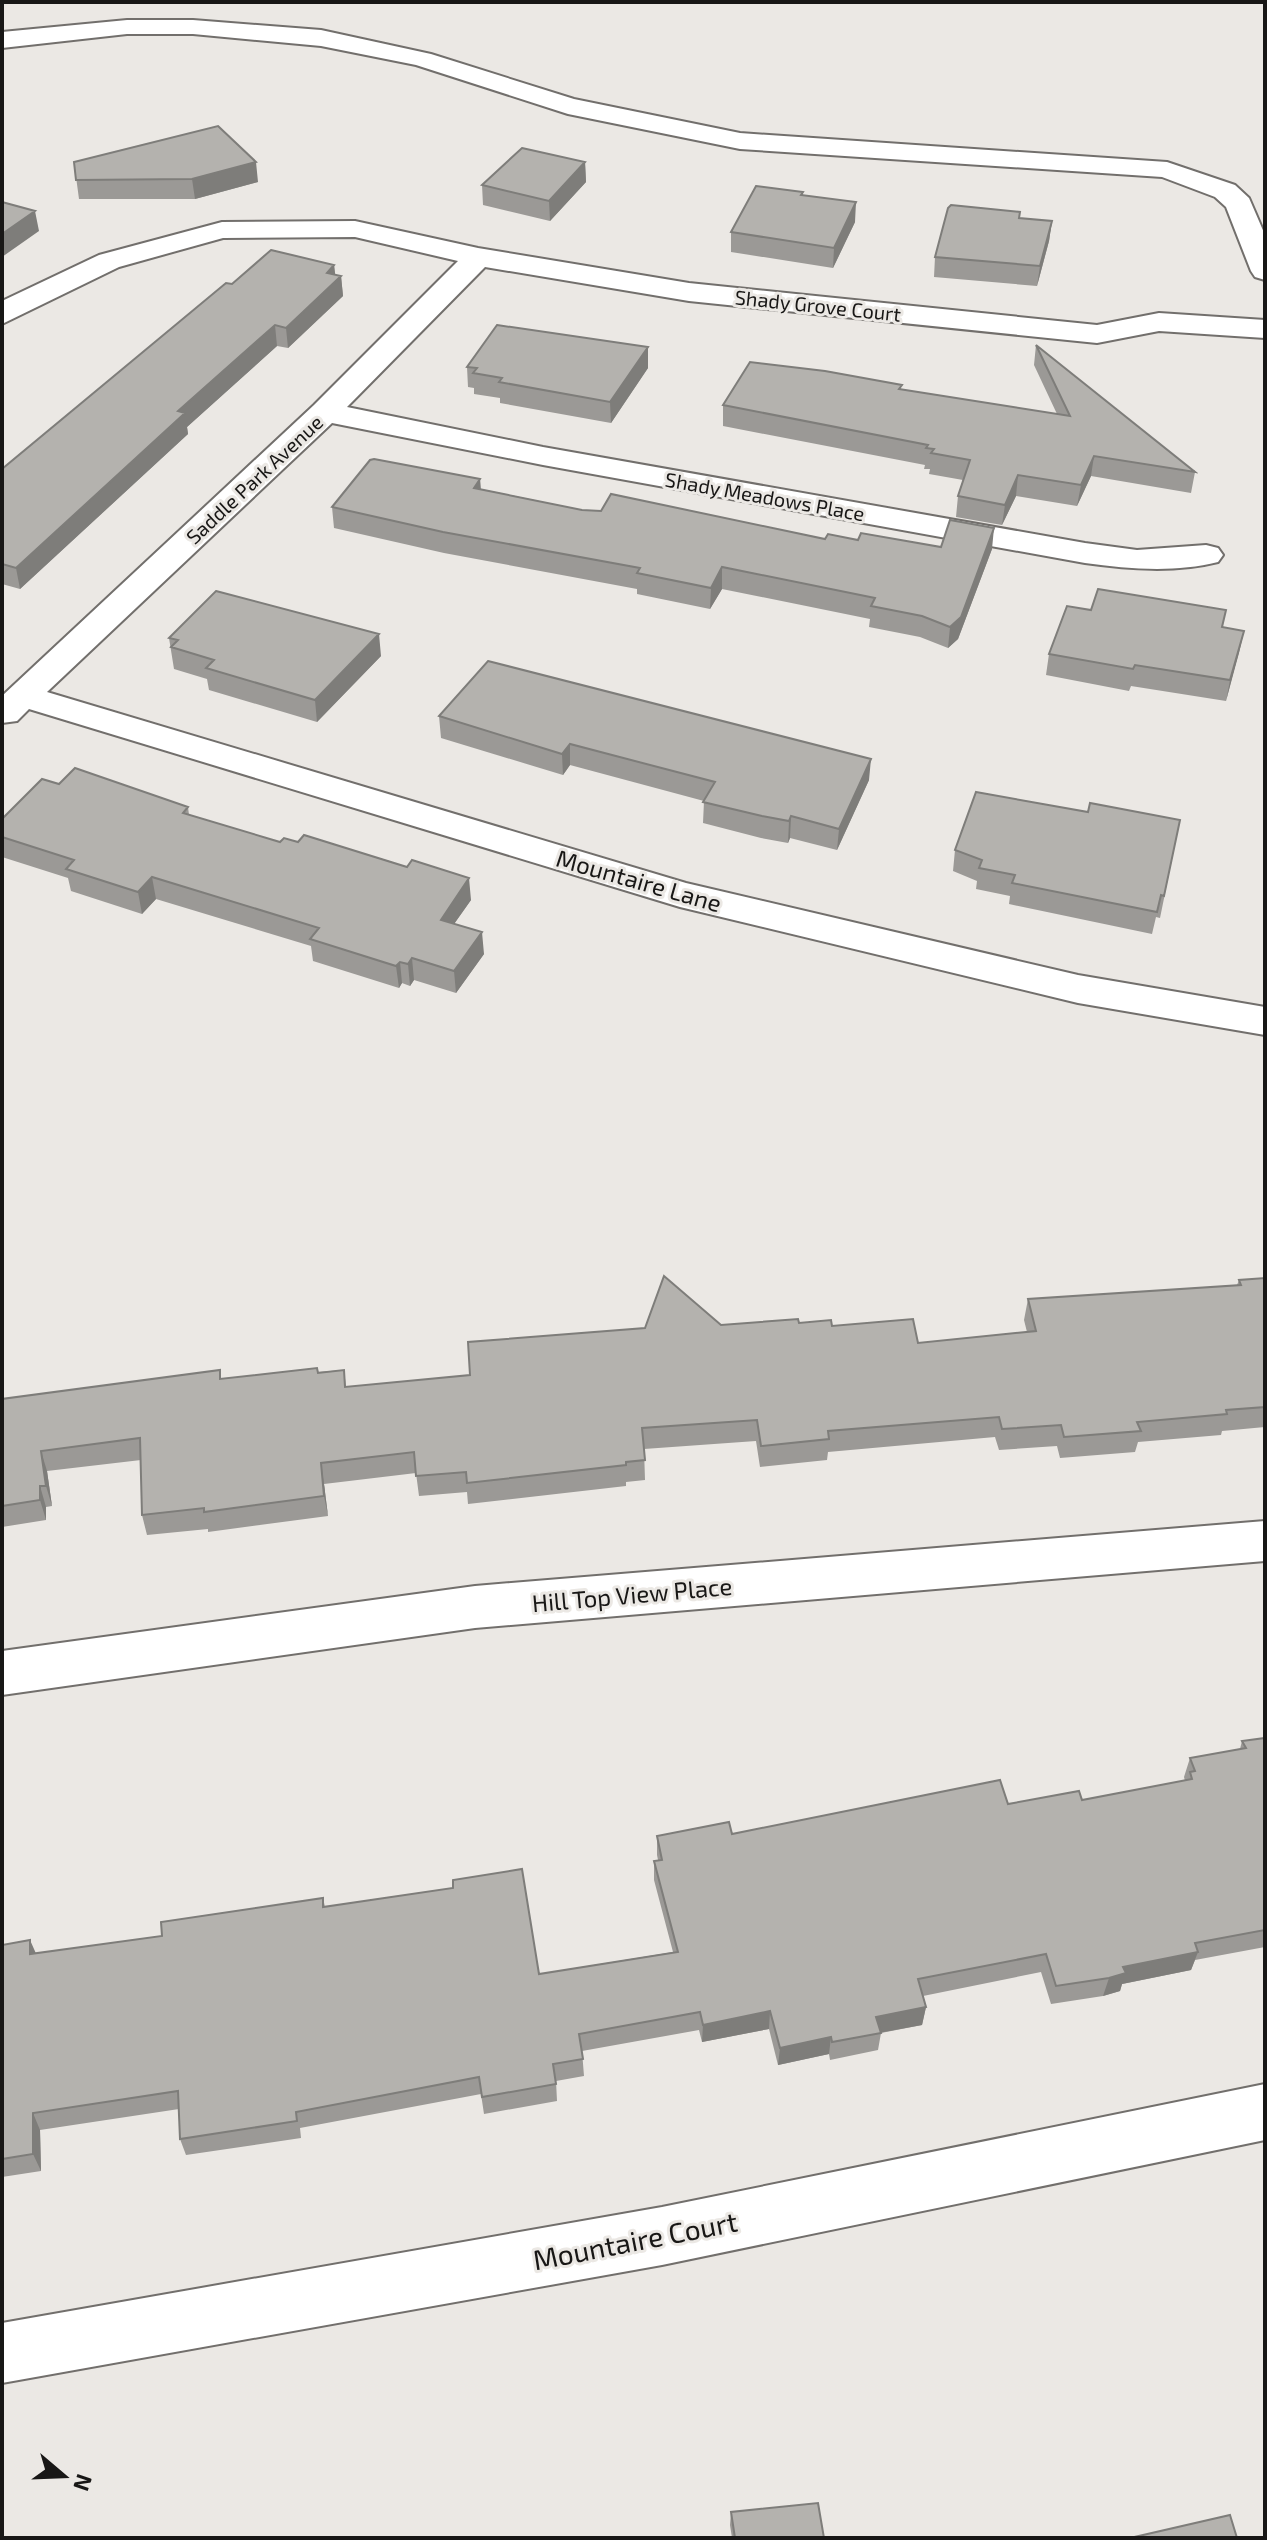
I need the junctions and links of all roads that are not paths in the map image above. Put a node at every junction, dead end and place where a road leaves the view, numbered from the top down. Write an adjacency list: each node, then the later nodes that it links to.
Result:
1 (192, 2): 2 (street)
2 (178, 27): 3 (street); 5 (street)
3 (2, 40)
4 (478, 257): 6 (street, Shady Grove Court); 7 (street, Shady Grove Court); 8 (street, Saddle Park Avenue)
5 (1265, 271)
6 (2, 315)
7 (1265, 329)
8 (325, 412): 9 (street, Shady Meadows Place); 10 (street, Saddle Park Avenue)
9 (1206, 555)
10 (13, 705): 11 (street, Mountaire Lane)
11 (1265, 1021)
12 (1265, 1541): 13 (street, Hill Top View Place)
13 (2, 1673)
14 (1265, 2112): 15 (street, Mountaire Court)
15 (2, 2353)

